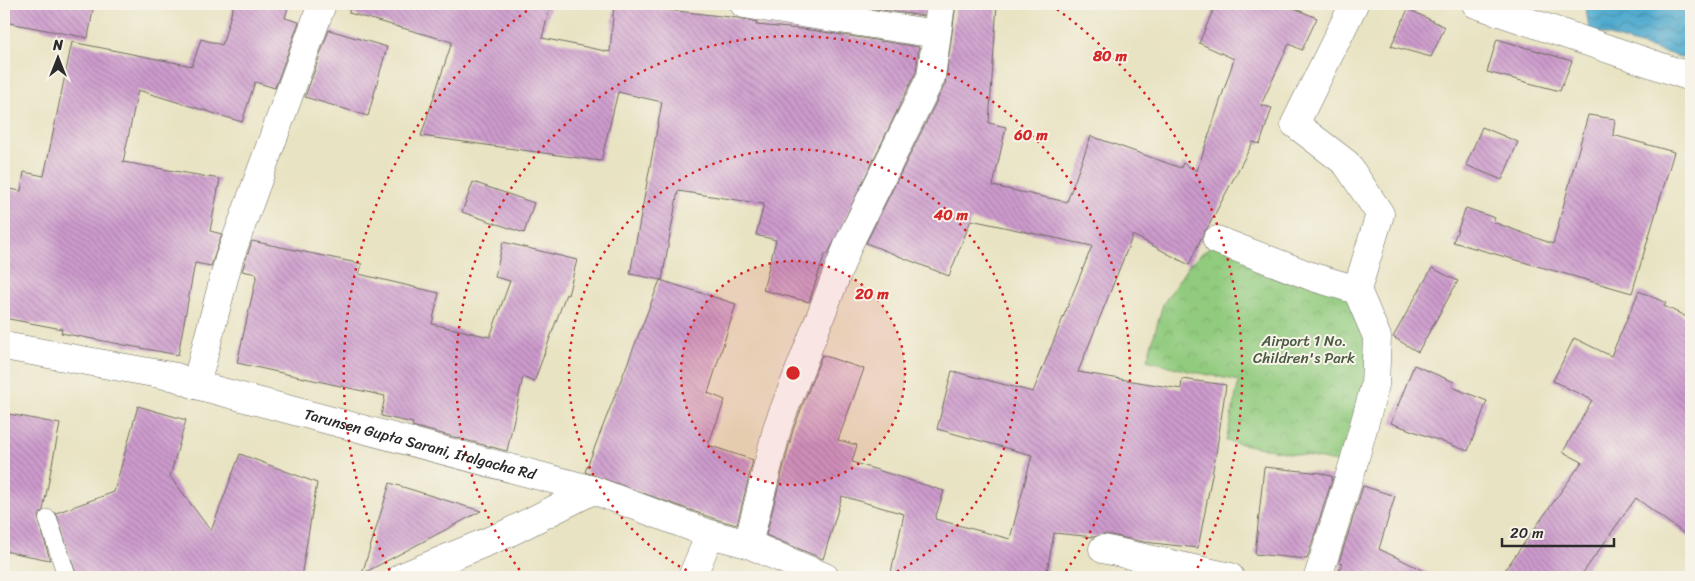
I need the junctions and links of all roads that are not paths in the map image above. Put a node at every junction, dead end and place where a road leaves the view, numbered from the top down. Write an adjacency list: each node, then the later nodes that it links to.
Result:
1 (322, 4): 11 (street)
2 (744, 4): 6 (street)
3 (941, 4): 6 (street)
4 (1354, 4): 9 (street)
5 (1476, 4): 7 (street)
6 (936, 34): 15 (street)
7 (1691, 77)
8 (1217, 240): 9 (street)
9 (1357, 290): 22 (street)
10 (4, 346): 11 (street, Tarunsen Gupta Sarani, Italgacha Rd)
11 (196, 385): 12 (street, Tarunsen Gupta Sarani, Italgacha Rd)
12 (593, 490): 14 (street, Tarunsen Gupta Sarani, Italgacha Rd); 18 (street)
13 (48, 519): 17 (lane)
14 (710, 534): 15 (street, Tarunsen Gupta Sarani, Italgacha Rd); 19 (street)
15 (748, 544): 20 (street, Tarunsen Gupta Sarani, Italgacha Rd)
16 (1103, 549): 21 (street)
17 (67, 577)
18 (402, 577)
19 (692, 577)
20 (825, 577)
21 (1230, 577)
22 (1318, 577)

